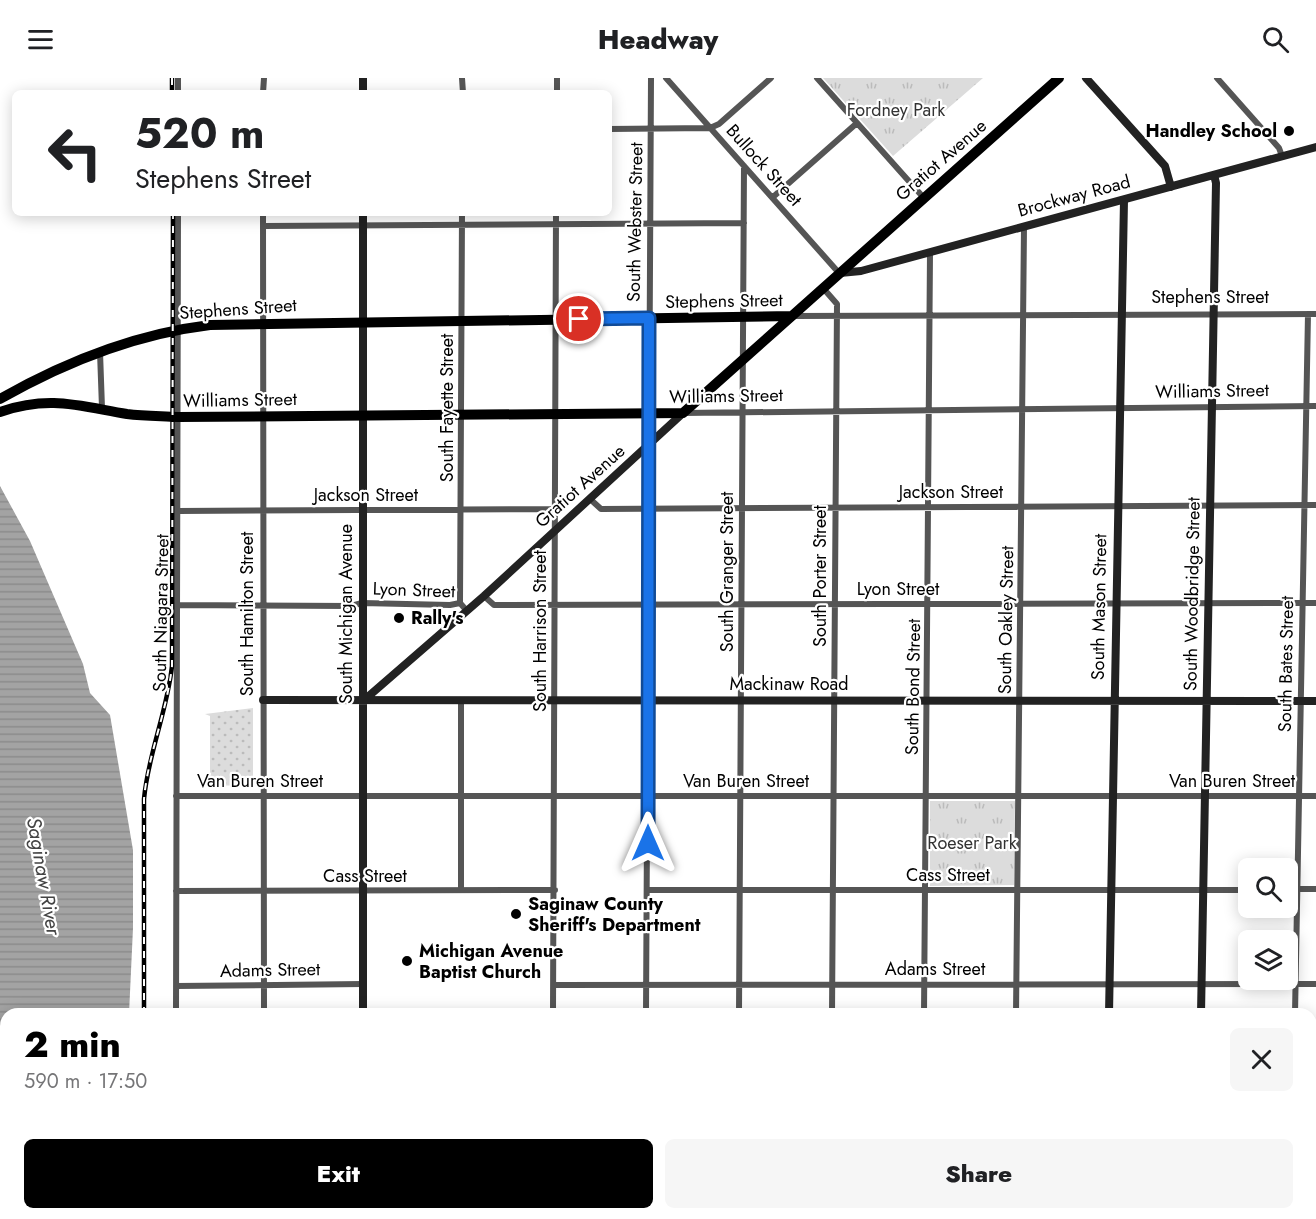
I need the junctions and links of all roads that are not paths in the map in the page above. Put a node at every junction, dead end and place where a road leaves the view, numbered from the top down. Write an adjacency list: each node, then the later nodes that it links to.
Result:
1 (651, 78): 11 (street, South Webster Street)
2 (666, 78): 9 (street, Bullock Street)
3 (771, 78): 9 (street)
4 (817, 78): 8 (street)
5 (1059, 78): 18 (highway, Gratiot Avenue)
6 (1086, 78): 16 (main road)
7 (1217, 78): 13 (street)
8 (857, 123): 17 (street); 18 (street)
9 (710, 128): 11 (street); 14 (street, Bullock Street)
10 (612, 129): 11 (street)
11 (651, 129): 27 (street, South Webster Street)
12 (1316, 147): 13 (main road, Brockway Road)
13 (1282, 156): 15 (main road, Brockway Road)
14 (744, 166): 17 (street, Bullock Street); 25 (street, South Granger Street)
15 (1214, 175): 16 (main road, Brockway Road); 36 (main road, South Woodbridge Street)
16 (1171, 186): 19 (main road, Brockway Road)
17 (773, 197): 33 (street, Bullock Street)
18 (923, 197): 33 (highway, Gratiot Avenue)
19 (1124, 200): 31 (main road, Brockway Road); 35 (main road, South Mason Street)
20 (178, 216): 49 (street, South Niagara Street)
21 (263, 216): 30 (street, South Hamilton Street)
22 (363, 216): 28 (main road, South Michigan Avenue)
23 (462, 216): 29 (street, South Fayette Street)
24 (556, 216): 26 (street, South Harrison Street)
25 (744, 223): 27 (street); 44 (street, South Granger Street)
26 (556, 224): 27 (street); 29 (street); 45 (street, South Harrison Street)
27 (650, 224): 43 (street, South Webster Street)
28 (363, 225): 29 (street); 30 (street); 47 (main road, South Michigan Avenue)
29 (462, 225): 46 (street, South Fayette Street)
30 (263, 226): 48 (street, South Hamilton Street)
31 (1024, 227): 32 (main road, Brockway Road); 39 (street, South Oakley Street)
32 (930, 253): 33 (main road, Brockway Road); 41 (street, South Bond Street)
33 (839, 273): 34 (highway, Gratiot Avenue)
34 (823, 288): 40 (highway, Gratiot Avenue); 42 (street, South Porter Street)
35 (1121, 314): 36 (street, Stephens Street); 39 (street, Stephens Street); 59 (main road, South Mason Street)
36 (1214, 314): 37 (street, Stephens Street); 55 (main road, South Woodbridge Street)
37 (1308, 314): 38 (street, Stephens Street); 53 (street, South Bates Street)
38 (1316, 314)
39 (1024, 315): 41 (street, Stephens Street); 58 (street, South Oakley Street)
40 (792, 316): 42 (street, Stephens Street); 44 (highway, Stephens Street); 51 (highway, Gratiot Avenue)
41 (931, 316): 42 (street, Stephens Street); 57 (street, South Bond Street)
42 (836, 317): 60 (street, South Porter Street)
43 (649, 318): 44 (highway, Stephens Street); 45 (highway, Stephens Street); 63 (street, South Webster Street)
44 (742, 318): 51 (street, South Granger Street)
45 (555, 319): 46 (highway, Stephens Street); 66 (street, South Harrison Street)
46 (462, 320): 47 (highway, Stephens Street); 65 (street, South Fayette Street)
47 (363, 321): 48 (highway, Stephens Street); 67 (main road, South Michigan Avenue)
48 (263, 322): 49 (highway, Stephens Street); 68 (street, South Hamilton Street)
49 (178, 329): 50 (highway, Stephens Street); 69 (street, South Niagara Street)
50 (100, 352): 52 (highway, Stephens Street); 56 (street)
51 (742, 360): 62 (street, South Granger Street); 64 (highway, Gratiot Avenue)
52 (0, 399)
53 (1305, 406): 54 (street, Williams Street); 55 (street, Williams Street); 73 (street, South Bates Street)
54 (1316, 406)
55 (1213, 407): 59 (street, Williams Street); 72 (main road, South Woodbridge Street)
56 (102, 408): 61 (highway, Williams Street); 69 (highway, Williams Street)
57 (930, 409): 58 (street, Williams Street); 60 (street, Williams Street); 76 (street, South Bond Street)
58 (1023, 409): 59 (street, Williams Street); 77 (street, South Oakley Street)
59 (1119, 409): 75 (main road, South Mason Street)
60 (836, 411): 62 (street, Williams Street); 80 (street, South Porter Street)
61 (0, 412)
62 (743, 412): 64 (street, Williams Street); 79 (street, South Granger Street)
63 (649, 413): 64 (highway, Williams Street); 66 (highway, Williams Street); 70 (street, South Webster Street)
64 (683, 413): 70 (main road, Gratiot Avenue)
65 (462, 414): 66 (highway, Williams Street); 67 (highway, Williams Street); 83 (street, South Fayette Street)
66 (555, 414): 81 (street, South Harrison Street)
67 (364, 415): 68 (highway, Williams Street); 85 (main road, South Michigan Avenue)
68 (262, 416): 69 (highway, Williams Street); 82 (street, South Hamilton Street)
69 (178, 417): 84 (street, South Niagara Street)
70 (649, 445): 71 (main road, Gratiot Avenue); 78 (street, South Webster Street)
71 (590, 499): 78 (street, Jackson Street); 86 (main road, Gratiot Avenue)
72 (1210, 505): 73 (street, Jackson Street); 75 (street, Jackson Street); 91 (main road, South Woodbridge Street)
73 (1304, 505): 74 (street, Jackson Street); 92 (street, South Bates Street)
74 (1316, 505)
75 (1117, 506): 77 (street, Jackson Street); 90 (main road, South Mason Street)
76 (930, 507): 77 (street, Jackson Street); 80 (street, Jackson Street); 95 (street, South Bond Street)
77 (1023, 507): 96 (street, South Oakley Street)
78 (648, 508): 79 (street, Jackson Street); 99 (street, South Webster Street)
79 (742, 508): 80 (street, Jackson Street); 100 (street, South Granger Street)
80 (835, 508): 94 (street, South Porter Street)
81 (555, 509): 83 (street, Jackson Street); 86 (street, South Harrison Street)
82 (262, 510): 84 (street, Jackson Street); 85 (street, Jackson Street); 101 (street, South Hamilton Street)
83 (462, 510): 85 (street, Jackson Street); 89 (street, South Fayette Street)
84 (177, 511): 97 (street, South Niagara Street)
85 (362, 511): 88 (main road, South Michigan Avenue)
86 (556, 530): 87 (main road, Gratiot Avenue); 98 (street, South Harrison Street)
87 (484, 596): 98 (street, Lyon Street); 102 (main road, Gratiot Avenue)
88 (362, 603): 89 (street, Lyon Street); 101 (street, Lyon Street); 110 (main road, South Michigan Avenue)
89 (460, 603): 102 (street, Lyon Street)
90 (1115, 603): 91 (street, Lyon Street); 96 (street, Lyon Street); 112 (main road, South Mason Street)
91 (1209, 603): 92 (street, Lyon Street); 113 (main road, South Woodbridge Street)
92 (1302, 603): 93 (street, Lyon Street); 114 (street, South Bates Street)
93 (1316, 603)
94 (835, 604): 95 (street, Lyon Street); 100 (street, Lyon Street); 107 (street, South Porter Street)
95 (929, 604): 96 (street, Lyon Street); 108 (street, South Bond Street)
96 (1021, 604): 109 (street, South Oakley Street)
97 (178, 605): 101 (street, Lyon Street); 116 (street, South Niagara Street)
98 (555, 605): 99 (street, Lyon Street); 111 (street, South Harrison Street)
99 (649, 605): 100 (street, Lyon Street); 105 (street, South Webster Street)
100 (741, 605): 106 (street, South Granger Street)
101 (262, 606): 103 (street, South Hamilton Street)
102 (467, 611): 110 (main road, Gratiot Avenue)
103 (263, 700): 110 (main road, Mackinaw Road); 117 (street, South Hamilton Street)
104 (461, 700): 110 (main road, Mackinaw Road); 111 (main road, Mackinaw Road); 119 (street)
105 (648, 700): 106 (main road, Mackinaw Road); 111 (main road, Mackinaw Road); 120 (street, South Webster Street)
106 (741, 700): 107 (main road, Mackinaw Road); 121 (street, South Granger Street)
107 (834, 700): 108 (main road, Mackinaw Road); 122 (street, South Porter Street)
108 (928, 700): 109 (main road, Mackinaw Road); 123 (street, South Bond Street)
109 (1020, 700): 112 (main road, Mackinaw Road); 124 (street, South Oakley Street)
110 (363, 701): 118 (main road, South Michigan Avenue)
111 (555, 701): 129 (street, South Harrison Street)
112 (1114, 701): 113 (main road, Mackinaw Road); 125 (main road, South Mason Street)
113 (1207, 701): 114 (main road, Mackinaw Road); 126 (main road, South Woodbridge Street)
114 (1300, 701): 115 (main road, Mackinaw Road); 127 (street, South Bates Street)
115 (1316, 701)
116 (176, 796): 117 (street, Van Buren Street); 143 (street, South Niagara Street)
117 (264, 796): 118 (street, Van Buren Street); 144 (street, South Hamilton Street)
118 (362, 796): 119 (street, Van Buren Street); 145 (main road, South Michigan Avenue)
119 (462, 796): 129 (street, Van Buren Street); 132 (street)
120 (648, 796): 121 (street, Van Buren Street); 129 (street, Van Buren Street); 134 (street, South Webster Street)
121 (740, 796): 122 (street, Van Buren Street); 135 (street, South Granger Street)
122 (833, 796): 123 (street, Van Buren Street); 136 (street, South Porter Street)
123 (926, 796): 124 (street, Van Buren Street); 137 (street, South Bond Street)
124 (1020, 796): 125 (street, Van Buren Street); 138 (street, South Oakley Street)
125 (1112, 796): 126 (street, Van Buren Street); 131 (main road, South Mason Street)
126 (1205, 796): 127 (street, Van Buren Street); 139 (main road, South Woodbridge Street)
127 (1299, 796): 128 (street, Van Buren Street); 130 (street, South Bates Street)
128 (1316, 796)
129 (555, 797): 133 (street, South Harrison Street)
130 (1298, 858)
131 (1109, 889): 138 (street, Cass Street); 139 (street, Cass Street); 146 (main road, South Mason Street)
132 (461, 890): 133 (street, Cass Street); 145 (street, Cass Street)
133 (555, 890): 155 (street, South Harrison Street)
134 (648, 890): 135 (street, Cass Street); 156 (street, South Webster Street)
135 (739, 890): 136 (street, Cass Street); 157 (street, South Granger Street)
136 (833, 890): 137 (street, Cass Street); 158 (street, South Porter Street)
137 (926, 890): 138 (street, Cass Street); 149 (street, South Bond Street)
138 (1018, 890): 150 (street, South Oakley Street)
139 (1204, 890): 140 (street, Cass Street); 151 (main road, South Woodbridge Street)
140 (1238, 890)
141 (1298, 890): 142 (street)
142 (1316, 890)
143 (176, 891): 144 (street, Cass Street); 159 (street, South Niagara Street)
144 (263, 891): 145 (street, Cass Street); 154 (street, South Hamilton Street)
145 (363, 891): 148 (main road, South Michigan Avenue)
146 (1109, 983): 150 (street, Adams Street); 151 (street, Adams Street); 170 (main road, South Mason Street)
147 (1298, 983): 153 (street, Adams Street)
148 (363, 984): 154 (street, Adams Street); 163 (main road, South Michigan Avenue)
149 (924, 984): 150 (street, Adams Street); 158 (street, Adams Street); 168 (street, South Bond Street)
150 (1017, 984): 169 (street, South Oakley Street)
151 (1203, 984): 152 (street, Adams Street); 171 (main road, South Woodbridge Street)
152 (1238, 984)
153 (1316, 984)
154 (264, 985): 159 (street, Adams Street); 162 (street, South Hamilton Street)
155 (555, 985): 156 (street, Adams Street); 164 (street, South Harrison Street)
156 (646, 985): 157 (street, Adams Street); 165 (street, South Webster Street)
157 (739, 985): 158 (street, Adams Street); 166 (street, South Granger Street)
158 (832, 985): 167 (street, South Porter Street)
159 (176, 986): 161 (street, South Niagara Street)
160 (1296, 990): 172 (street, South Bates Street)
161 (176, 1008)
162 (264, 1008)
163 (363, 1008)
164 (553, 1008)
165 (646, 1008)
166 (739, 1008)
167 (832, 1008)
168 (924, 1008)
169 (1017, 1008)
170 (1109, 1008)
171 (1201, 1008)
172 (1295, 1008)

